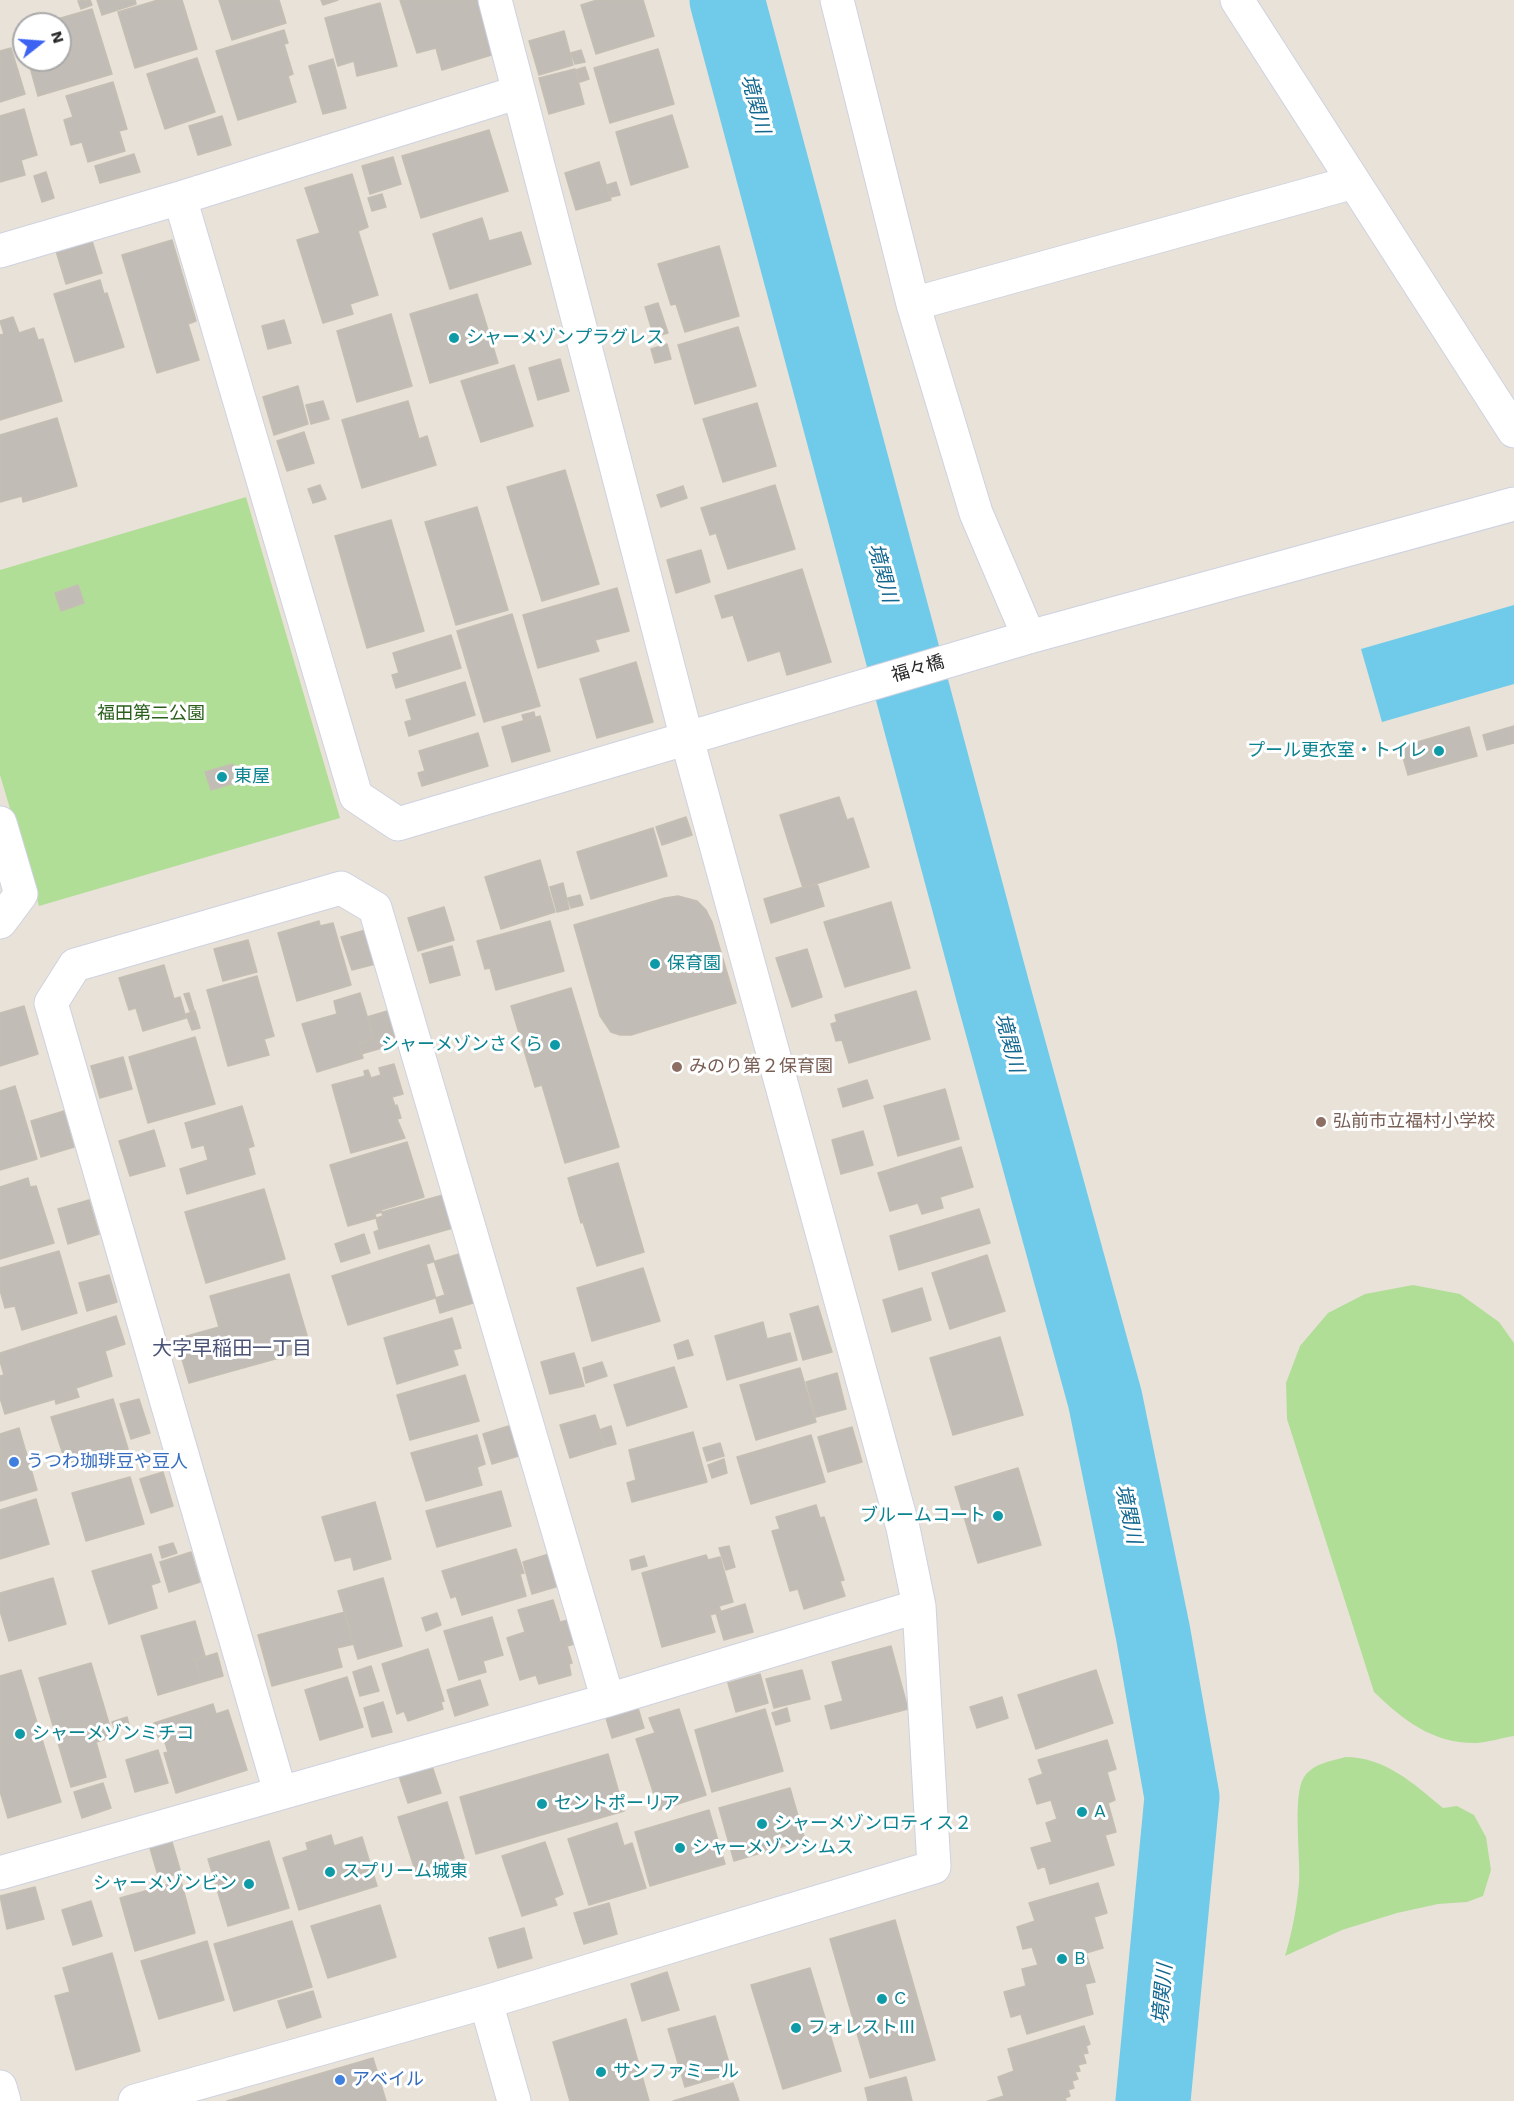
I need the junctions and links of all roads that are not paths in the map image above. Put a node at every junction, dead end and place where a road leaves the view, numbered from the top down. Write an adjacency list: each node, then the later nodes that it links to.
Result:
1 (495, 0): 4 (street)
2 (837, 0): 8 (street)
3 (1237, 0): 5 (street)
4 (519, 92): 6 (street); 12 (street)
5 (1354, 182): 8 (street); 9 (street)
6 (180, 198): 7 (street); 12 (street, 福々橋)
7 (0, 251)
8 (913, 304): 11 (street)
9 (1514, 431)
10 (1514, 504): 11 (street, 福々橋)
11 (1029, 637): 12 (street, 福々橋)
12 (687, 739): 15 (street)
13 (0, 823): 14 (street)
14 (0, 922)
15 (919, 1606): 16 (street); 19 (street)
16 (609, 1700): 17 (street); 17 (street)
17 (280, 1792): 18 (street)
18 (0, 1873)
19 (486, 2002): 22 (street); 23 (street)
20 (0, 2088): 21 (street)
21 (4, 2101)
22 (135, 2101)
23 (514, 2101)

